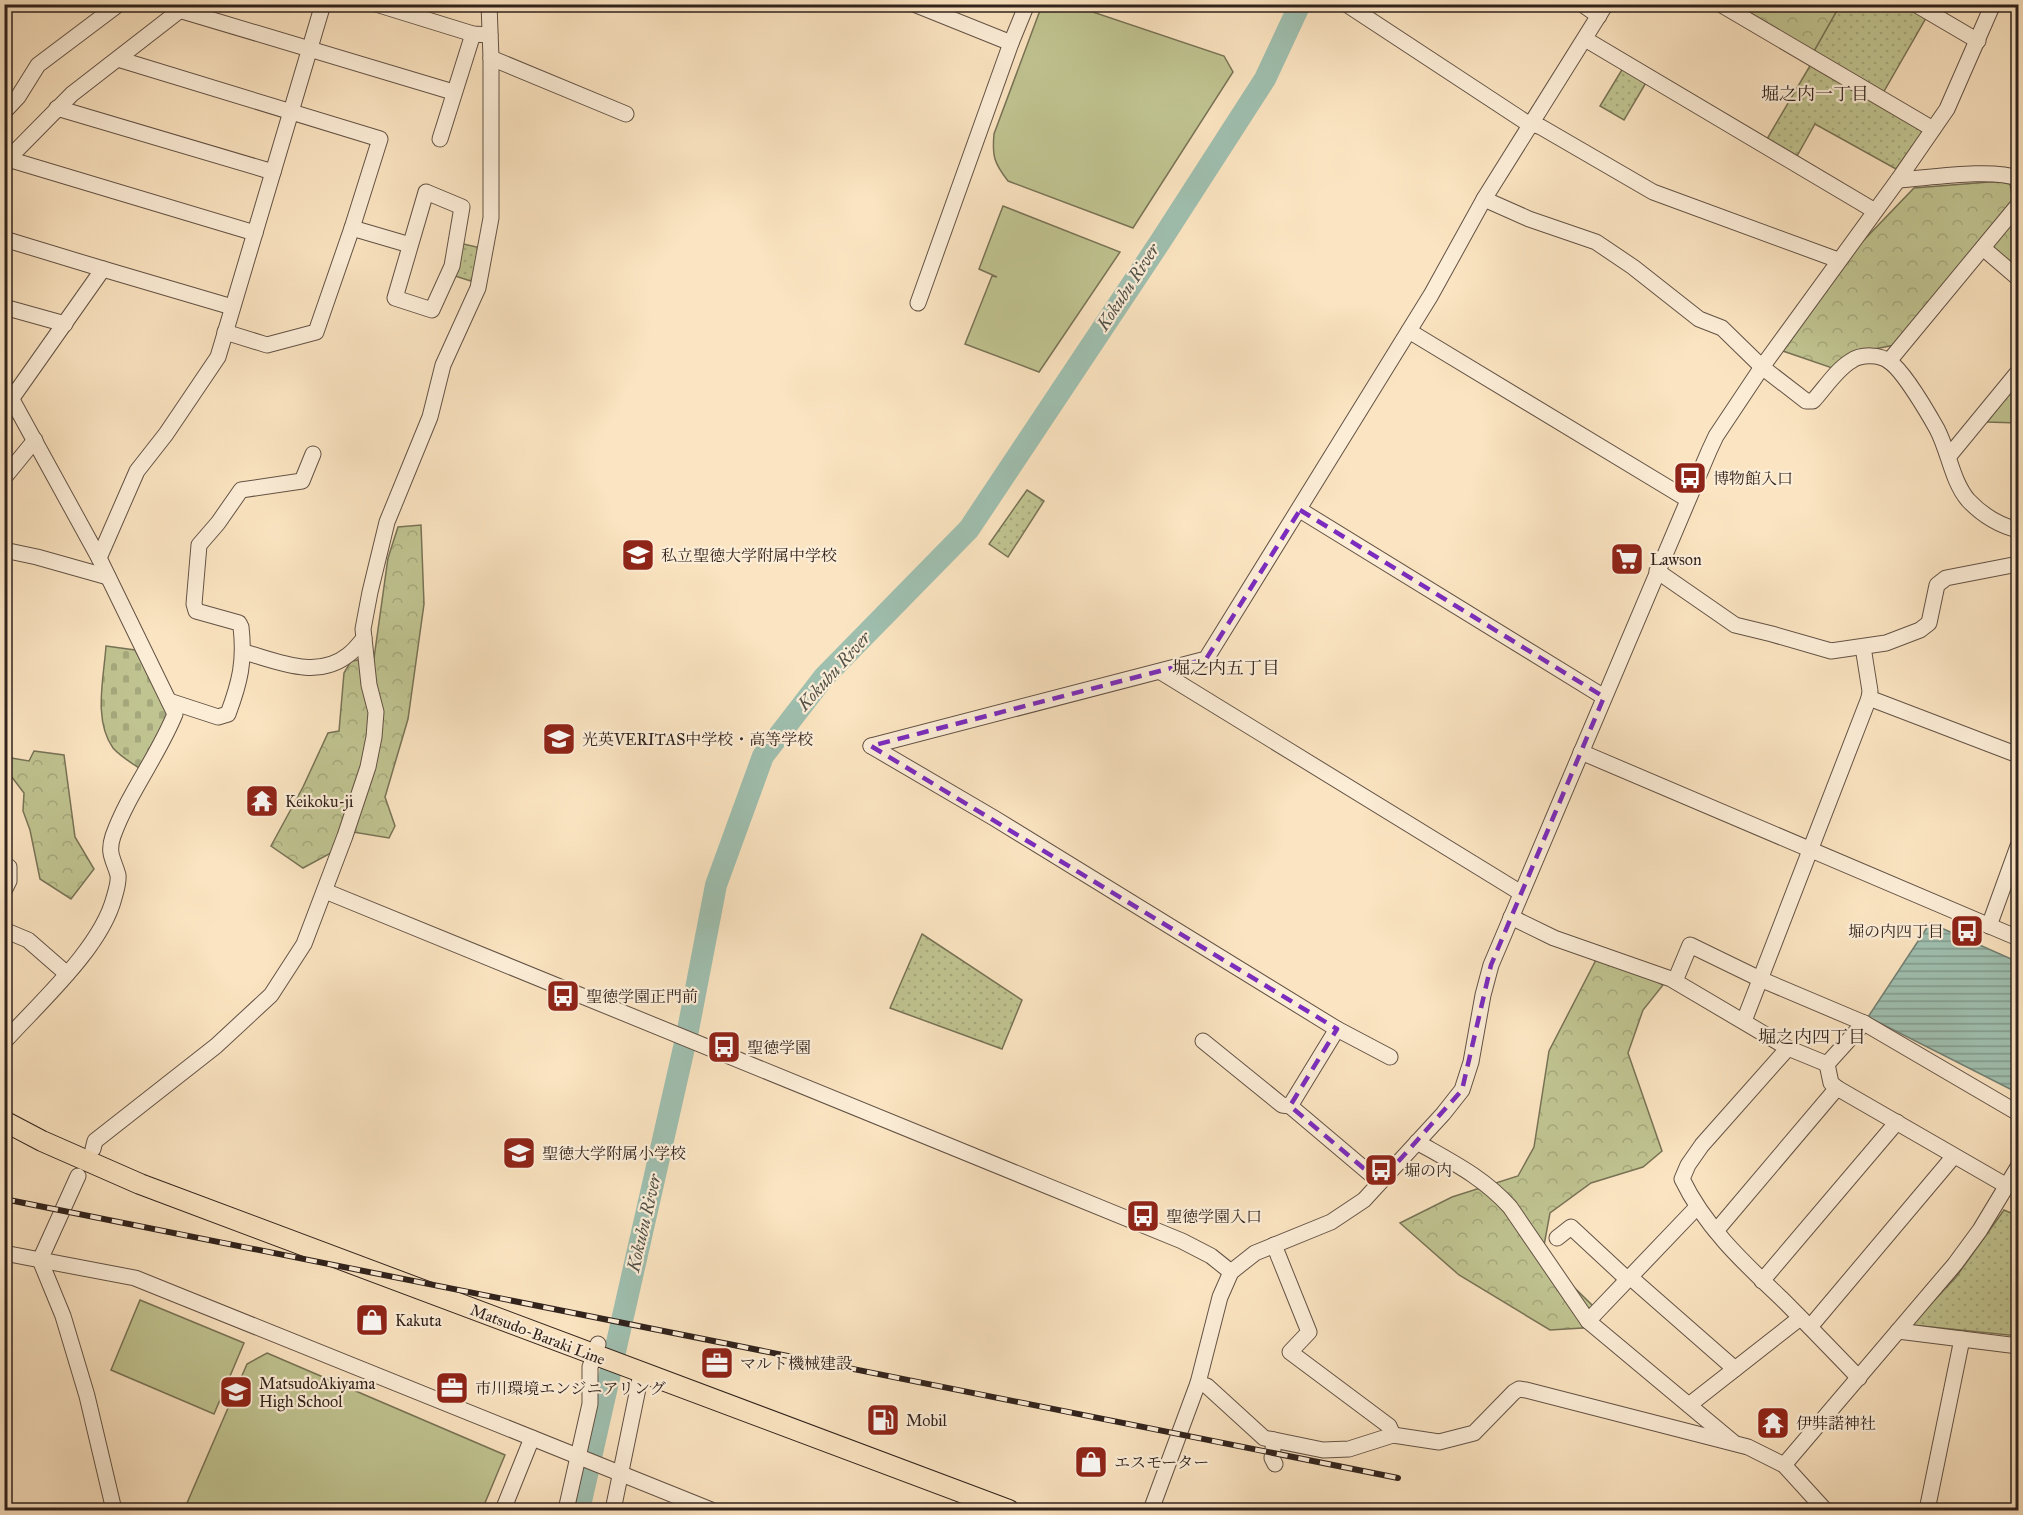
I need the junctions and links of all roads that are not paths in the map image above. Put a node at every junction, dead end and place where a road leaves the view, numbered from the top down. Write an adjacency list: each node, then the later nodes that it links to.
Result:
1 (120, 4): 25 (street)
2 (323, 4): 19 (street)
3 (376, 4): 14 (street)
4 (489, 4): 15 (street)
5 (914, 4): 18 (street)
6 (1027, 4): 18 (street)
7 (1346, 4): 27 (street)
8 (1582, 4): 13 (street)
9 (1720, 4): 28 (street)
10 (1916, 4): 17 (street)
11 (1993, 4): 17 (street)
12 (184, 7): 19 (street); 21 (street)
13 (1603, 10): 16 (street)
14 (473, 34): 15 (street); 22 (street)
15 (490, 35): 20 (street)
16 (1585, 39): 27 (street); 36 (street)
17 (1978, 41): 28 (street)
18 (1011, 43): 45 (street)
19 (310, 50): 22 (street); 24 (street)
20 (491, 58): 26 (street); 67 (street)
21 (118, 59): 23 (street); 24 (street)
22 (453, 92): 29 (street)
23 (57, 108): 30 (street); 31 (street)
24 (292, 111): 31 (street); 37 (street)
25 (4, 112)
26 (627, 114)
27 (1533, 124): 34 (street); 42 (street)
28 (1933, 129): 33 (street)
29 (440, 139)
30 (6, 161): 38 (street)
31 (273, 172): 38 (street)
32 (2019, 178): 33 (street)
33 (1898, 180): 36 (street)
34 (1484, 199): 49 (street); 52 (street)
35 (2019, 205): 41 (street)
36 (1875, 211): 42 (street)
37 (352, 228): 40 (street); 50 (street)
38 (255, 233): 47 (street)
39 (4, 239): 43 (street)
40 (410, 245): 40 (street)
41 (1983, 248): 44 (street); 51 (street)
42 (1839, 260): 52 (street)
43 (103, 269): 47 (street); 48 (street)
44 (2019, 278)
45 (918, 303)
46 (4, 307): 48 (street)
47 (232, 307): 50 (street)
48 (65, 324): 54 (street)
49 (1408, 331): 59 (street); 60 (street)
50 (225, 332): 63 (street)
51 (1889, 361): 52 (street); 57 (street)
52 (1762, 367): 59 (street)
53 (2019, 372): 57 (street)
54 (8, 391): 55 (street)
55 (35, 440): 58 (street); 63 (street)
56 (314, 454): 69 (street)
57 (1949, 456): 61 (street)
58 (4, 478)
59 (1687, 500): 65 (street)
60 (1300, 510): 70 (street); 71 (street)
61 (2019, 530)
62 (4, 550): 66 (street)
63 (99, 558): 66 (street)
64 (2019, 564): 68 (street)
65 (1657, 571): 68 (street); 71 (street)
66 (108, 577): 73 (street)
67 (364, 638): 69 (street); 80 (street)
68 (1863, 647): 72 (street)
69 (244, 652): 73 (street)
70 (1161, 672): 81 (street); 91 (street)
71 (1604, 697): 74 (street)
72 (1869, 698): 75 (street); 77 (street)
73 (169, 701): 86 (street)
74 (1581, 752): 77 (street); 81 (street)
75 (2019, 755)
76 (2019, 846): 83 (street)
77 (1810, 850): 83 (street); 87 (street)
78 (4, 864): 79 (street)
79 (4, 891)
80 (325, 891): 103 (street); 115 (street)
81 (1521, 893): 82 (street)
82 (1511, 917): 88 (street); 102 (street)
83 (1989, 926): 85 (street)
84 (4, 930): 86 (street)
85 (2019, 938)
86 (67, 974): 92 (street)
87 (1760, 979): 88 (street); 89 (street); 90 (street)
88 (1675, 981): 89 (street)
89 (1744, 1021): 94 (street)
90 (1864, 1023): 96 (street); 99 (street)
91 (1337, 1029): 95 (street); 98 (street)
92 (4, 1041)
93 (1203, 1041): 98 (street)
94 (1788, 1048): 96 (street); 109 (street)
95 (1390, 1057)
96 (1827, 1064): 97 (street)
97 (1837, 1088): 101 (street); 110 (street)
98 (1290, 1106): 107 (street)
99 (2019, 1113)
100 (4, 1121): 123 (main road, Matsudo-Baraki Line)
101 (1897, 1122): 104 (street); 117 (street)
102 (1417, 1142): 107 (street); 118 (street)
103 (93, 1149)
104 (1954, 1156): 108 (street); 119 (street)
105 (2019, 1167): 108 (street)
106 (78, 1176): 114 (street)
107 (1380, 1182): 112 (street)
108 (2007, 1186): 120 (street)
109 (1697, 1207): 110 (street); 116 (street)
110 (1716, 1231): 117 (street)
111 (1557, 1238): 116 (street)
112 (1275, 1245): 115 (street); 129 (street)
113 (4, 1253): 114 (street)
114 (39, 1260): 130 (street); 137 (street)
115 (1231, 1272): 127 (street)
116 (1629, 1278): 118 (street); 124 (street)
117 (1762, 1281): 119 (street)
118 (1588, 1321): 128 (street)
119 (1805, 1322): 124 (street); 126 (street)
120 (1898, 1331): 121 (street); 126 (street)
121 (1962, 1339): 122 (street); 145 (street)
122 (2019, 1346)
123 (596, 1350): 125 (main road, Matsudo-Baraki Line); 133 (street)
124 (1735, 1369): 128 (street)
125 (641, 1374): 136 (street); 142 (main road, Matsudo-Baraki Line)
126 (1859, 1378): 135 (street)
127 (1198, 1383): 131 (street); 143 (street)
128 (1689, 1406): 132 (street)
129 (1393, 1436): 131 (street); 132 (street)
130 (532, 1438): 133 (street); 138 (street)
131 (1274, 1440): 134 (street)
132 (1733, 1442): 135 (street)
133 (578, 1456): 136 (street); 139 (street)
134 (1275, 1464)
135 (1784, 1465): 144 (street)
136 (622, 1474): 140 (street); 141 (street)
137 (114, 1510)
138 (503, 1510)
139 (566, 1510)
140 (613, 1510)
141 (711, 1510)
142 (1009, 1510)
143 (1151, 1510)
144 (1825, 1510)
145 (1927, 1510)

